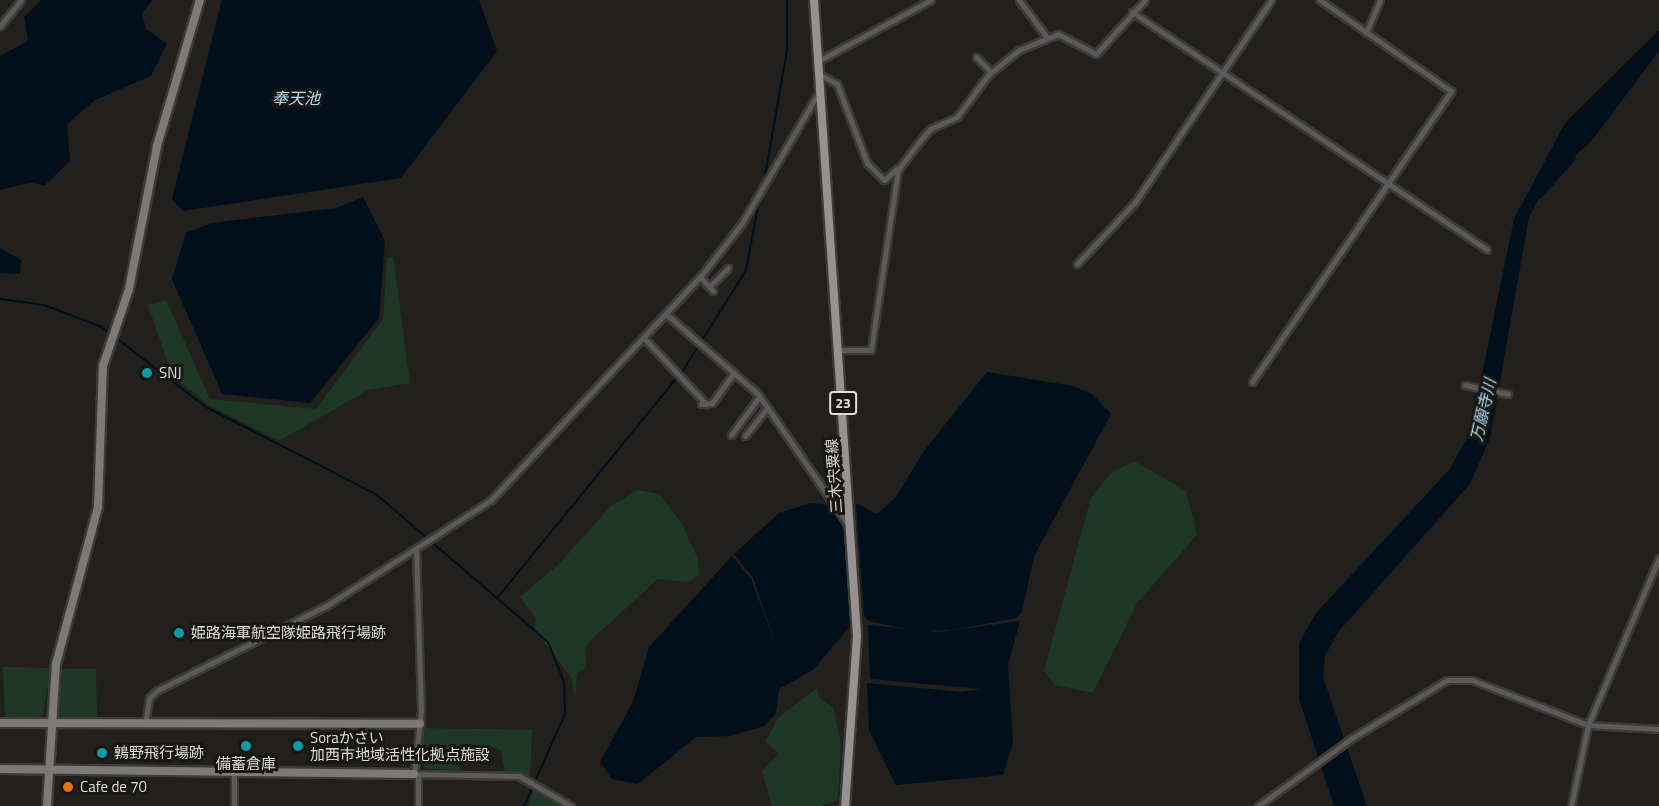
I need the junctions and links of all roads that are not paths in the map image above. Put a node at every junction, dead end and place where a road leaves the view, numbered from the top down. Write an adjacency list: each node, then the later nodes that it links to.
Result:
1 (21, 0): 11 (street)
2 (200, 0): 41 (street)
3 (814, 0): 15 (main road, 三木宍粟線 / 23)
4 (931, 0): 15 (street)
5 (1019, 0): 13 (street)
6 (1145, 0): 10 (street)
7 (1271, 0): 16 (street)
8 (1320, 0): 12 (street)
9 (1380, 0): 12 (street)
10 (1132, 12): 13 (street); 16 (street)
11 (0, 26)
12 (1366, 33): 21 (street)
13 (1046, 36): 17 (street)
14 (976, 57): 17 (street)
15 (820, 60): 18 (main road, 三木宍粟線 / 23)
16 (1225, 70): 21 (street); 24 (street)
17 (991, 72): 20 (street)
18 (821, 75): 19 (main road, 三木宍粟線 / 23); 20 (street)
19 (822, 90): 23 (street); 28 (main road, 三木宍粟線 / 23)
20 (898, 168): 28 (street)
21 (1388, 183): 22 (street); 30 (street)
22 (1487, 250)
23 (713, 260): 25 (street); 25 (street)
24 (1077, 264)
25 (700, 277): 26 (street)
26 (666, 314): 27 (street); 29 (street)
27 (644, 338): 29 (street); 38 (street)
28 (840, 350): 37 (main road, 三木宍粟線 / 23)
29 (734, 373): 33 (street)
30 (1252, 382)
31 (1468, 386): 32 (street)
32 (1508, 394)
33 (759, 396): 34 (street); 35 (street)
34 (767, 408): 36 (street); 37 (street)
35 (731, 435)
36 (745, 436)
37 (851, 527): 54 (main road, 三木宍粟線 / 23)
38 (416, 550): 42 (street); 43 (street)
39 (1659, 558): 44 (street)
40 (0, 723): 41 (street)
41 (51, 724): 42 (street); 47 (street)
42 (145, 724): 43 (street)
43 (420, 724): 49 (street)
44 (1588, 724): 45 (street); 55 (street); 56 (street)
45 (1659, 729)
46 (0, 769): 47 (street)
47 (48, 769): 48 (street); 50 (street)
48 (234, 772): 49 (street); 51 (street)
49 (416, 774): 52 (street); 53 (street)
50 (47, 806)
51 (234, 806)
52 (418, 806)
53 (571, 806)
54 (845, 806)
55 (1258, 806)
56 (1571, 806)

